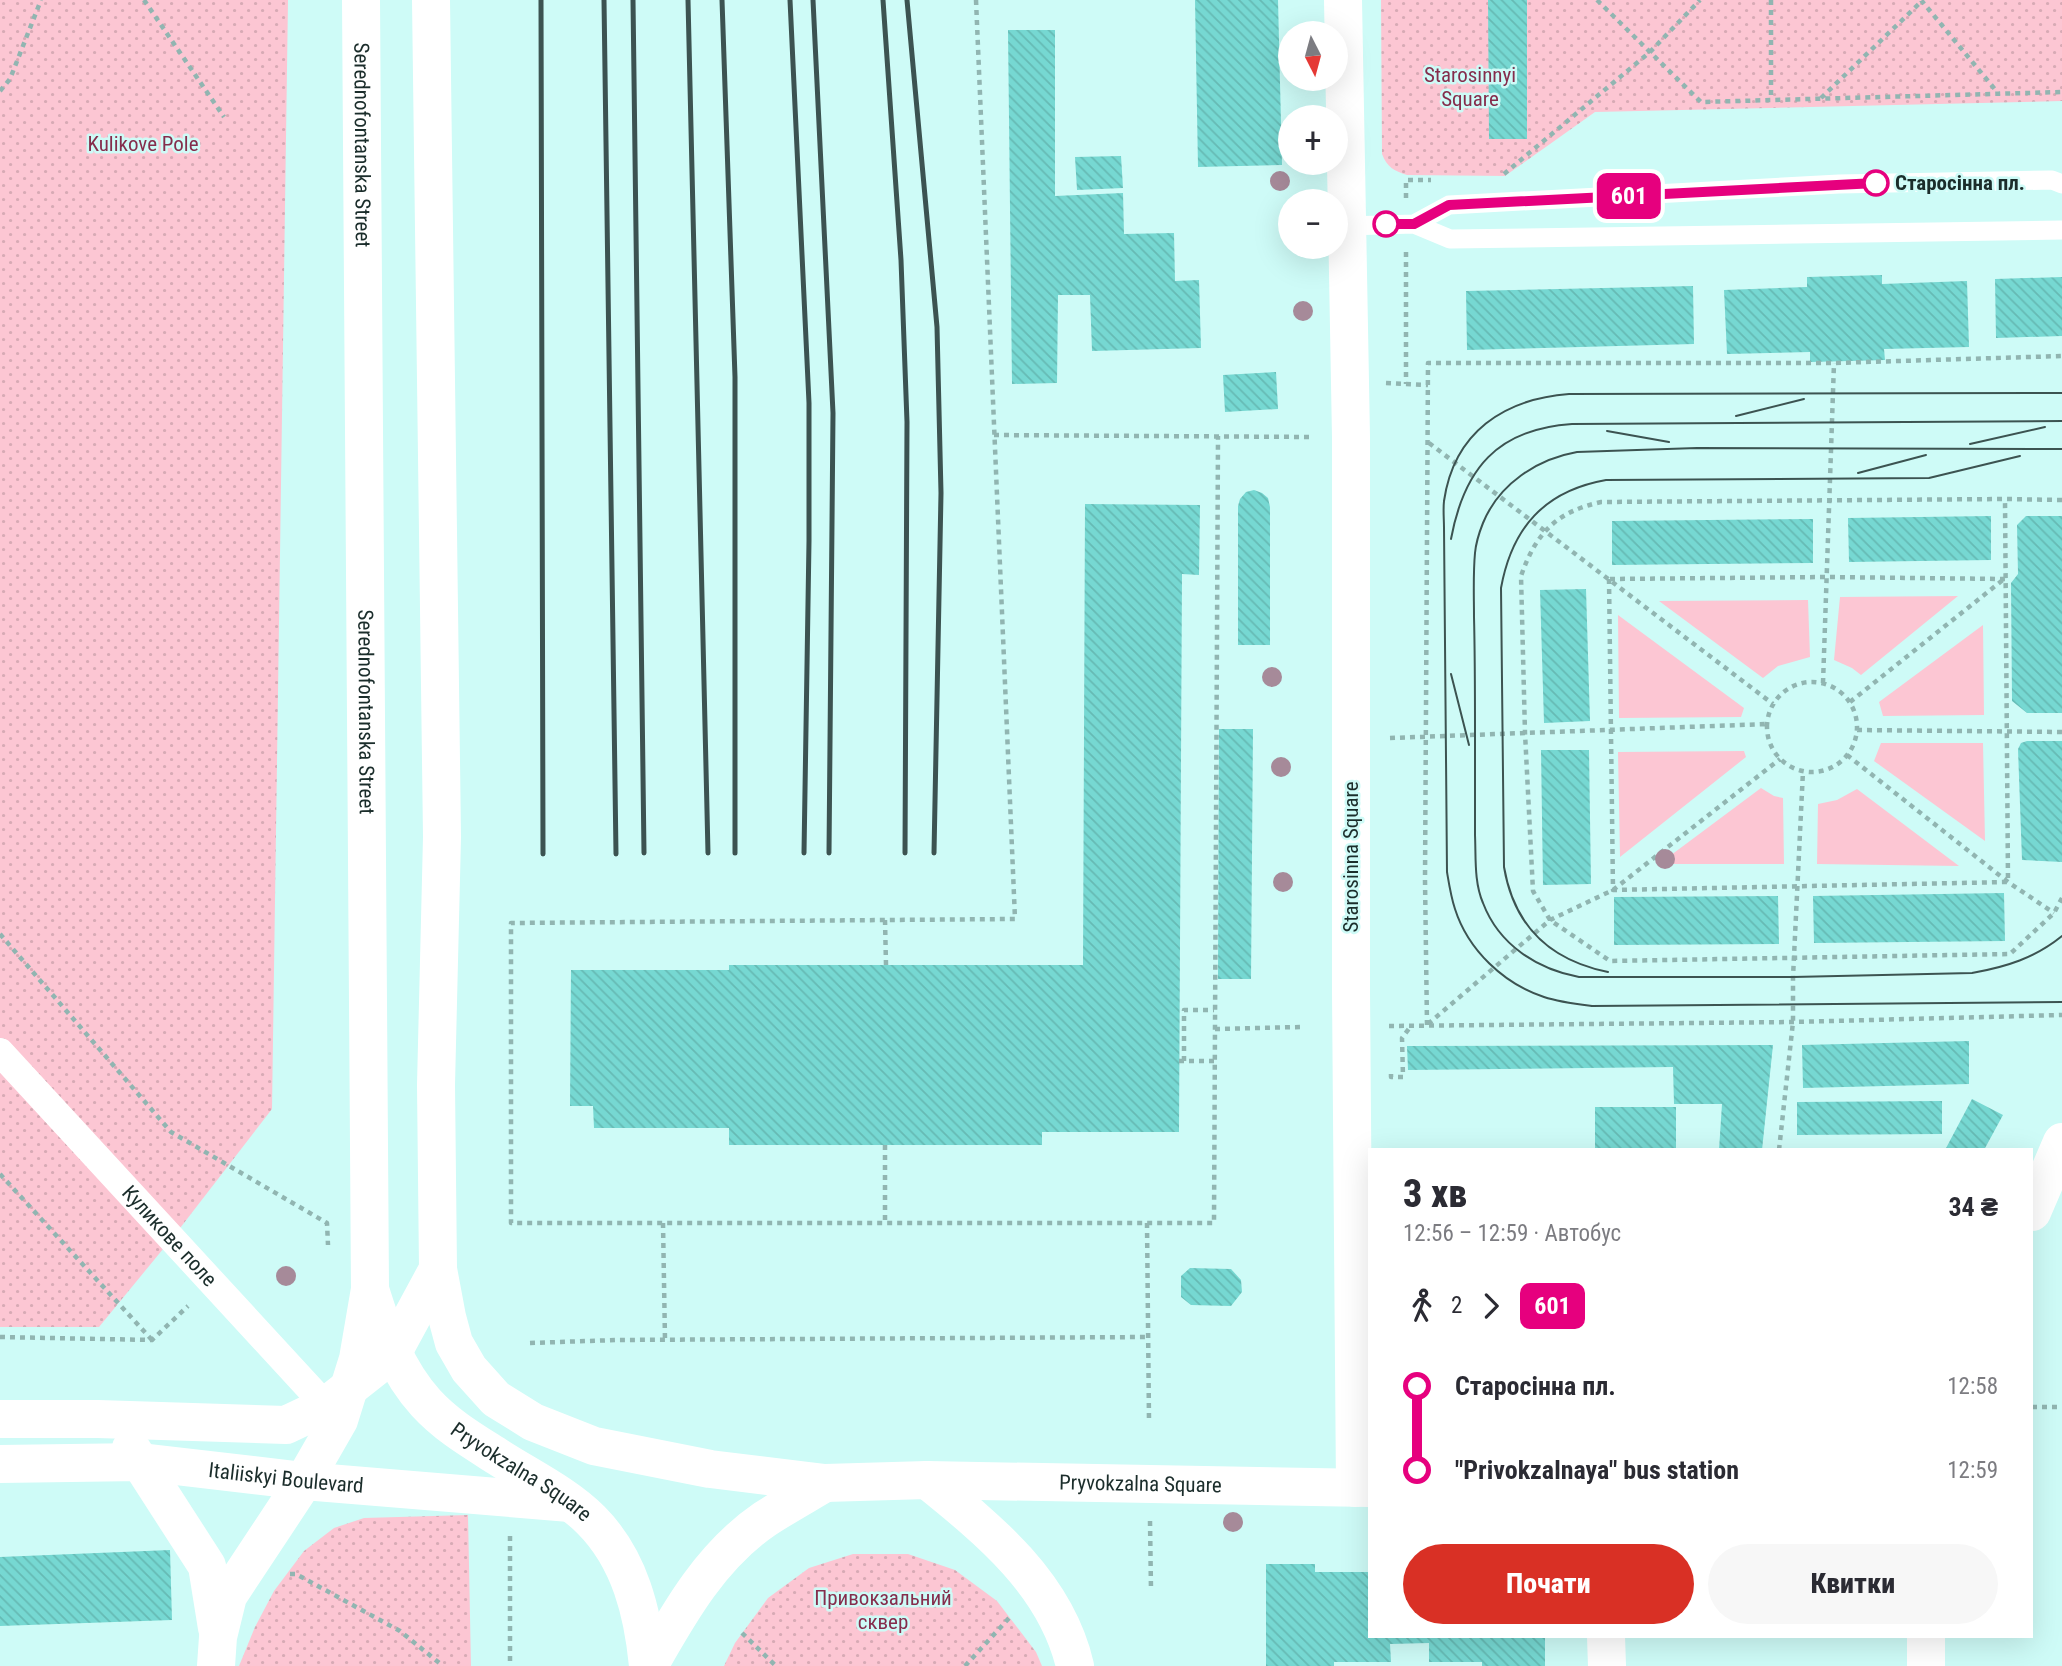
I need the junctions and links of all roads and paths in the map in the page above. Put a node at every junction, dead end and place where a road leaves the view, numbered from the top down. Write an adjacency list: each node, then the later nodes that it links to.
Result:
1 (41, 0): 12 (path)
2 (145, 0): 17 (path)
3 (361, 0): 86 (main road, Serednofontanska Street)
4 (431, 0): 84 (main road)
5 (976, 0): 29 (path)
6 (1343, 0): 21 (main road, Starosinna Square)
7 (1597, 0): 11 (path)
8 (1700, 0): 11 (path)
9 (1773, 0): 16 (path)
10 (1922, 0): 14 (path); 15 (path)
11 (1650, 52): 16 (path); 19 (path)
12 (0, 91)
13 (2062, 92): 14 (path)
14 (1999, 94): 15 (path)
15 (1821, 98): 16 (path)
16 (1771, 100)
17 (223, 117)
18 (1406, 180): 22 (path)
19 (1497, 180)
20 (2062, 184): 22 (lane)
21 (1346, 189)
22 (1410, 224): 23 (lane); 24 (lane); 28 (path)
23 (1348, 226)
24 (2062, 230)
25 (1348, 259): 31 (main road, Starosinna Square)
26 (2062, 356): 27 (path)
27 (1834, 363): 32 (path); 34 (path)
28 (1406, 384)
29 (995, 435): 30 (path); 59 (path)
30 (1218, 436): 31 (path); 64 (path)
31 (1351, 437): 50 (main road, Starosinna Square)
32 (1429, 443): 36 (path); 49 (path)
33 (2005, 499): 34 (path); 35 (path); 39 (path)
34 (1829, 500): 36 (path); 37 (path)
35 (2062, 500)
36 (1544, 530): 38 (path); 48 (path)
37 (1826, 576): 38 (path); 39 (path); 40 (path)
38 (1609, 579): 42 (path); 44 (path)
39 (2005, 579): 41 (path); 46 (path)
40 (1824, 683): 41 (path); 42 (path)
41 (1850, 702): 45 (path)
42 (1773, 704): 43 (path)
43 (1767, 723): 44 (path); 52 (path)
44 (1611, 730): 48 (path); 56 (path)
45 (1857, 730): 46 (path); 51 (path)
46 (2006, 732): 47 (path); 54 (path)
47 (2062, 732)
48 (1525, 733): 49 (path); 60 (path)
49 (1427, 737): 50 (path); 67 (path)
50 (1350, 740): 104 (main road, Starosinna Square)
51 (1847, 755): 53 (path); 54 (path)
52 (1780, 759): 53 (path); 56 (path)
53 (1803, 771): 55 (path)
54 (2008, 882): 55 (path); 58 (path)
55 (1798, 888): 56 (path); 62 (path)
56 (1613, 890): 60 (path)
57 (2062, 898): 58 (path)
58 (2054, 913): 62 (path)
59 (885, 920): 63 (path); 81 (path)
60 (1550, 920): 62 (path); 67 (path)
61 (0, 934): 80 (path)
62 (1794, 957): 66 (path)
63 (886, 965)
64 (1214, 1010): 71 (path); 73 (path)
65 (2062, 1015): 66 (path)
66 (1793, 1021): 67 (path); 77 (path)
67 (1427, 1024): 69 (path)
68 (1387, 1026): 69 (path)
69 (1411, 1026): 74 (path)
70 (1301, 1027): 71 (path)
71 (1215, 1029): 73 (path)
72 (0, 1052): 85 (street, Куликове поле)
73 (1214, 1061): 83 (path)
74 (1403, 1077)
75 (2062, 1142): 79 (main road)
76 (885, 1145): 82 (path)
77 (1779, 1148)
78 (0, 1174): 89 (path)
79 (2033, 1210)
80 (327, 1223)
81 (663, 1223): 82 (path); 90 (path)
82 (885, 1223): 83 (path)
83 (1147, 1223): 87 (path)
84 (438, 1269): 92 (main road); 103 (main road, Pryvokzalna Square)
85 (212, 1283): 89 (path); 93 (street, Куликове поле)
86 (370, 1289): 92 (main road, Pryvokzalna Square); 93 (main road, Serednofontanska Street)
87 (1148, 1337): 90 (path); 98 (path)
88 (0, 1338): 89 (path)
89 (152, 1340)
90 (664, 1340): 91 (path)
91 (530, 1343)
92 (392, 1354): 93 (main road); 105 (main road, Pryvokzalna Square)
93 (338, 1405): 97 (main road); 102 (main road)
94 (2033, 1407): 95 (path)
95 (2062, 1407)
96 (0, 1419): 97 (main road)
97 (112, 1420): 99 (main road)
98 (1149, 1420)
99 (141, 1462): 100 (main road, Italiiskyi Boulevard); 102 (main road, Italiiskyi Boulevard); 114 (main road)
100 (0, 1464)
101 (927, 1480): 103 (main road, Pryvokzalna Square); 104 (main road, Pryvokzalna Square); 120 (main road)
102 (304, 1481): 105 (main road, Italiiskyi Boulevard); 108 (main road)
103 (825, 1483): 117 (main road, Pryvokzalna Square)
104 (1362, 1488)
105 (570, 1503): 117 (main road, Pryvokzalna Square)
106 (1150, 1519): 109 (path)
107 (510, 1526): 116 (path)
108 (246, 1570): 114 (main road); 115 (path)
109 (1151, 1590)
110 (1010, 1617): 119 (path)
111 (742, 1633): 118 (path)
112 (1606, 1638): 121 (main road)
113 (1926, 1638): 122 (main road)
114 (217, 1651)
115 (443, 1666)
116 (510, 1666)
117 (649, 1666)
118 (776, 1666)
119 (965, 1666)
120 (1075, 1666)
121 (1607, 1666)
122 (1926, 1666)

